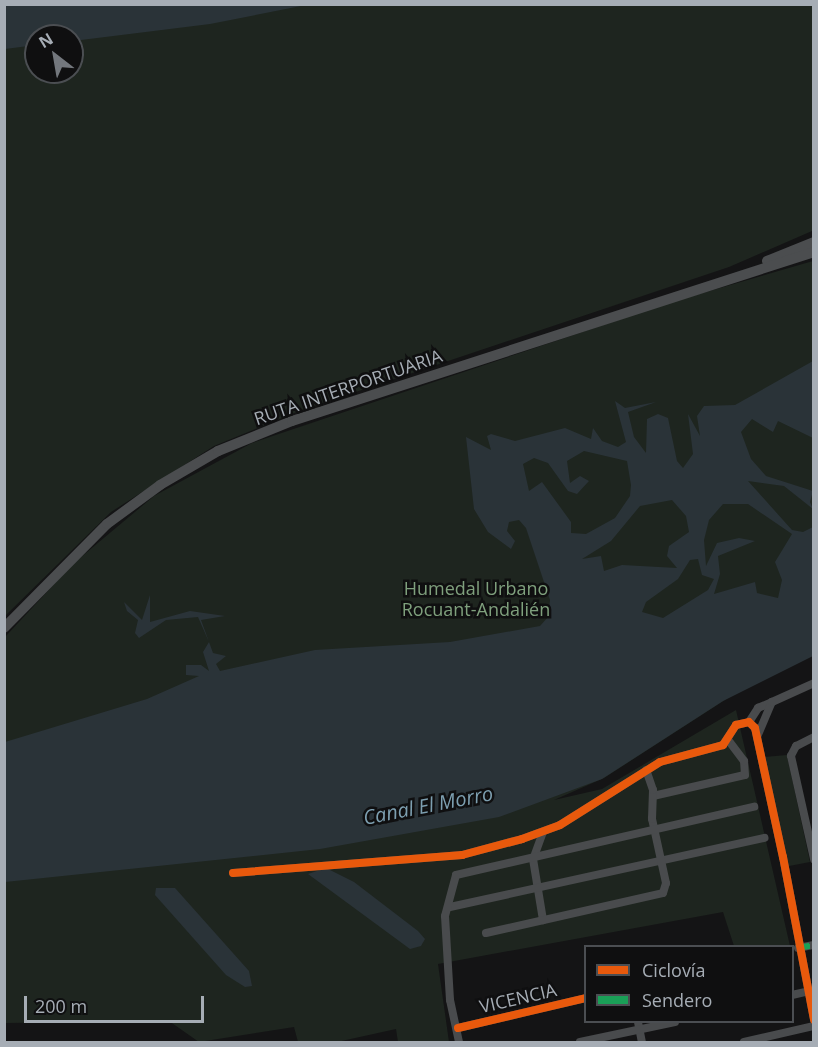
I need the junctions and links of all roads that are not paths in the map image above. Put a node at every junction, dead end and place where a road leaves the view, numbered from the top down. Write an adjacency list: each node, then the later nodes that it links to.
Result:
1 (813, 242): 3 (highway, RUTA INTERPORTUARIA)
2 (813, 252): 3 (highway, RUTA INTERPORTUARIA)
3 (754, 268): 4 (highway, RUTA INTERPORTUARIA)
4 (4, 628)
5 (813, 683): 6 (street)
6 (772, 702): 7 (street); 8 (street)
7 (752, 725): 8 (street); 10 (street)
8 (757, 737): 26 (street)
9 (813, 737): 18 (street)
10 (728, 740): 11 (street); 12 (street)
11 (646, 770): 12 (street); 15 (street)
12 (653, 796): 14 (street)
13 (754, 807): 14 (street)
14 (655, 829): 17 (street); 19 (street)
15 (543, 832): 17 (street); 20 (street)
16 (765, 838): 19 (street)
17 (533, 856): 21 (street); 22 (street)
18 (813, 859)
19 (662, 861): 21 (street); 23 (street)
20 (233, 873)
21 (537, 888): 22 (street); 23 (street)
22 (450, 906): 34 (street)
23 (543, 920): 24 (street)
24 (486, 933)
25 (813, 945): 26 (street)
26 (798, 948): 27 (street)
27 (810, 991): 28 (street); 30 (street)
28 (794, 995)
29 (584, 998): 34 (street, VICENCIA)
30 (813, 1020)
31 (663, 1023): 32 (street)
32 (639, 1025): 36 (street); 37 (street)
33 (813, 1026): 38 (street)
34 (458, 1028): 35 (street)
35 (459, 1042)
36 (580, 1042)
37 (642, 1042)
38 (744, 1042)

